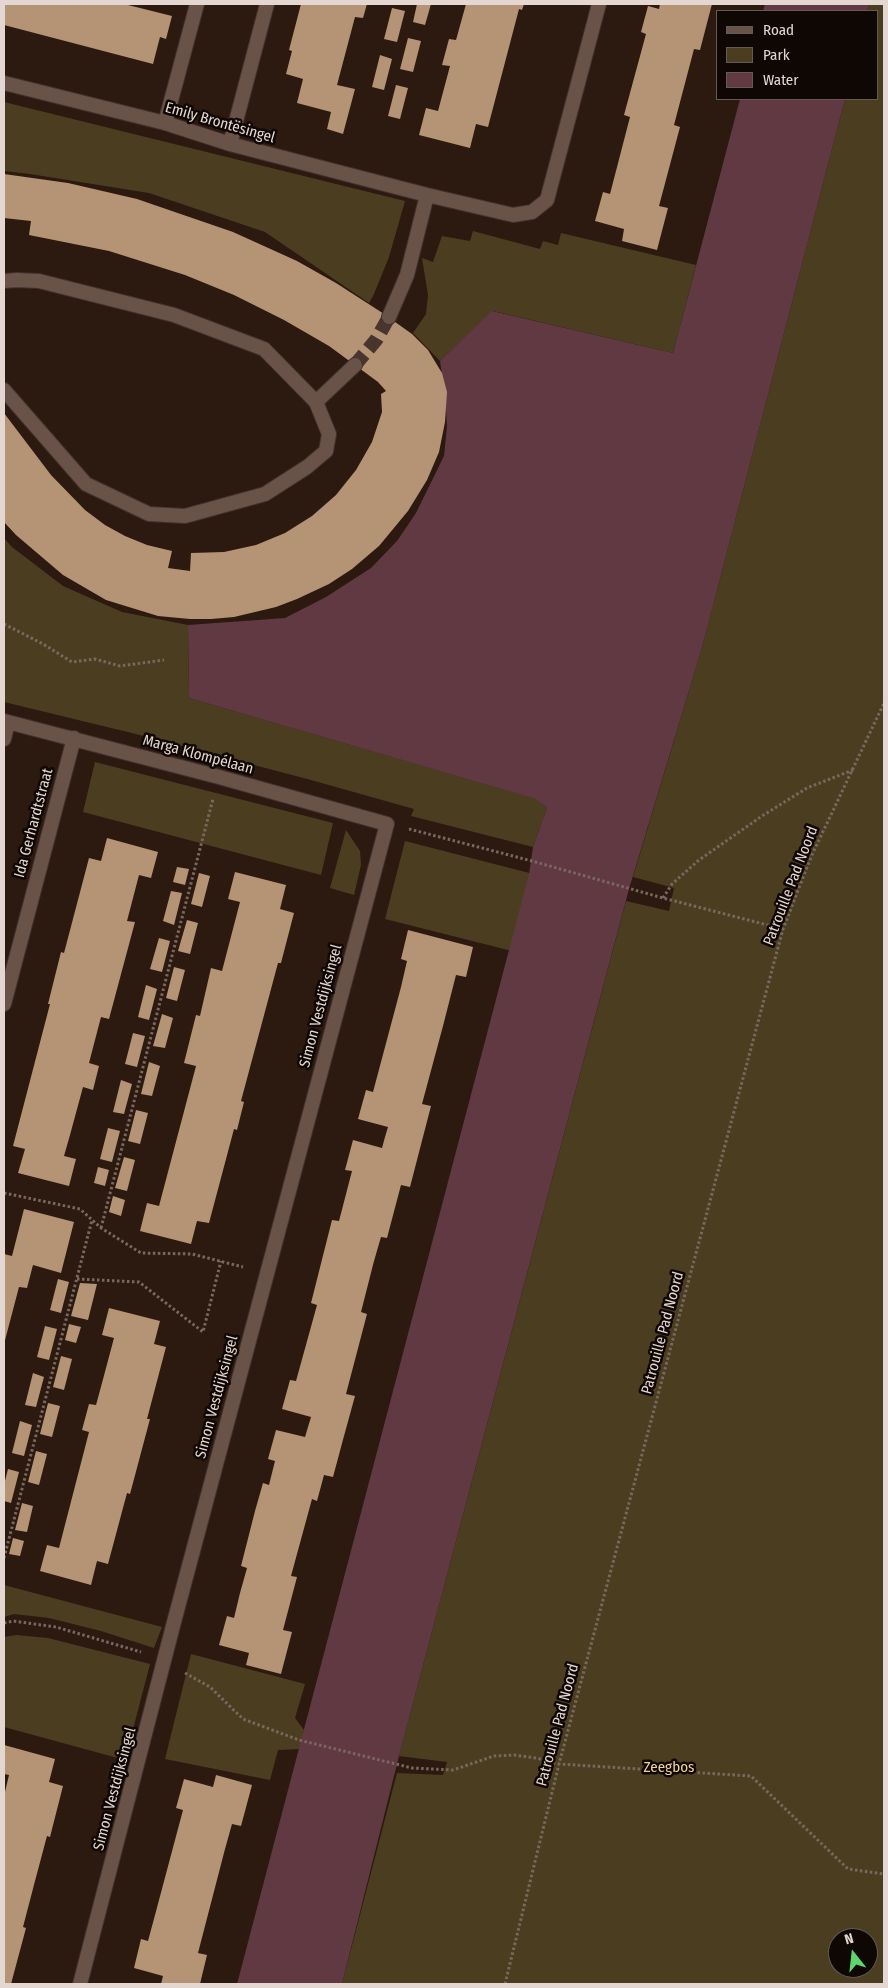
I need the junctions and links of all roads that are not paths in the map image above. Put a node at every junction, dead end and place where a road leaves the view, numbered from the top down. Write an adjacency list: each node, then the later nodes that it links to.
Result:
1 (198, 4): 5 (street)
2 (267, 4): 6 (street)
3 (599, 4): 7 (street, Emily Brontësingel)
4 (4, 83): 5 (street, Emily Brontësingel)
5 (164, 123): 6 (street, Emily Brontësingel)
6 (230, 144): 7 (street, Emily Brontësingel)
7 (427, 195): 9 (street)
8 (4, 281): 12 (street)
9 (388, 317)
10 (355, 365): 12 (street)
11 (4, 390): 12 (street)
12 (316, 402)
13 (6, 722): 14 (street, Marga Klompélaan); 15 (street)
14 (74, 738): 16 (street, Marga Klompélaan); 17 (street, Ida Gerhardtstraat)
15 (4, 739)
16 (385, 823): 18 (street, Simon Vestdijksingel)
17 (4, 1004)
18 (80, 1984)

